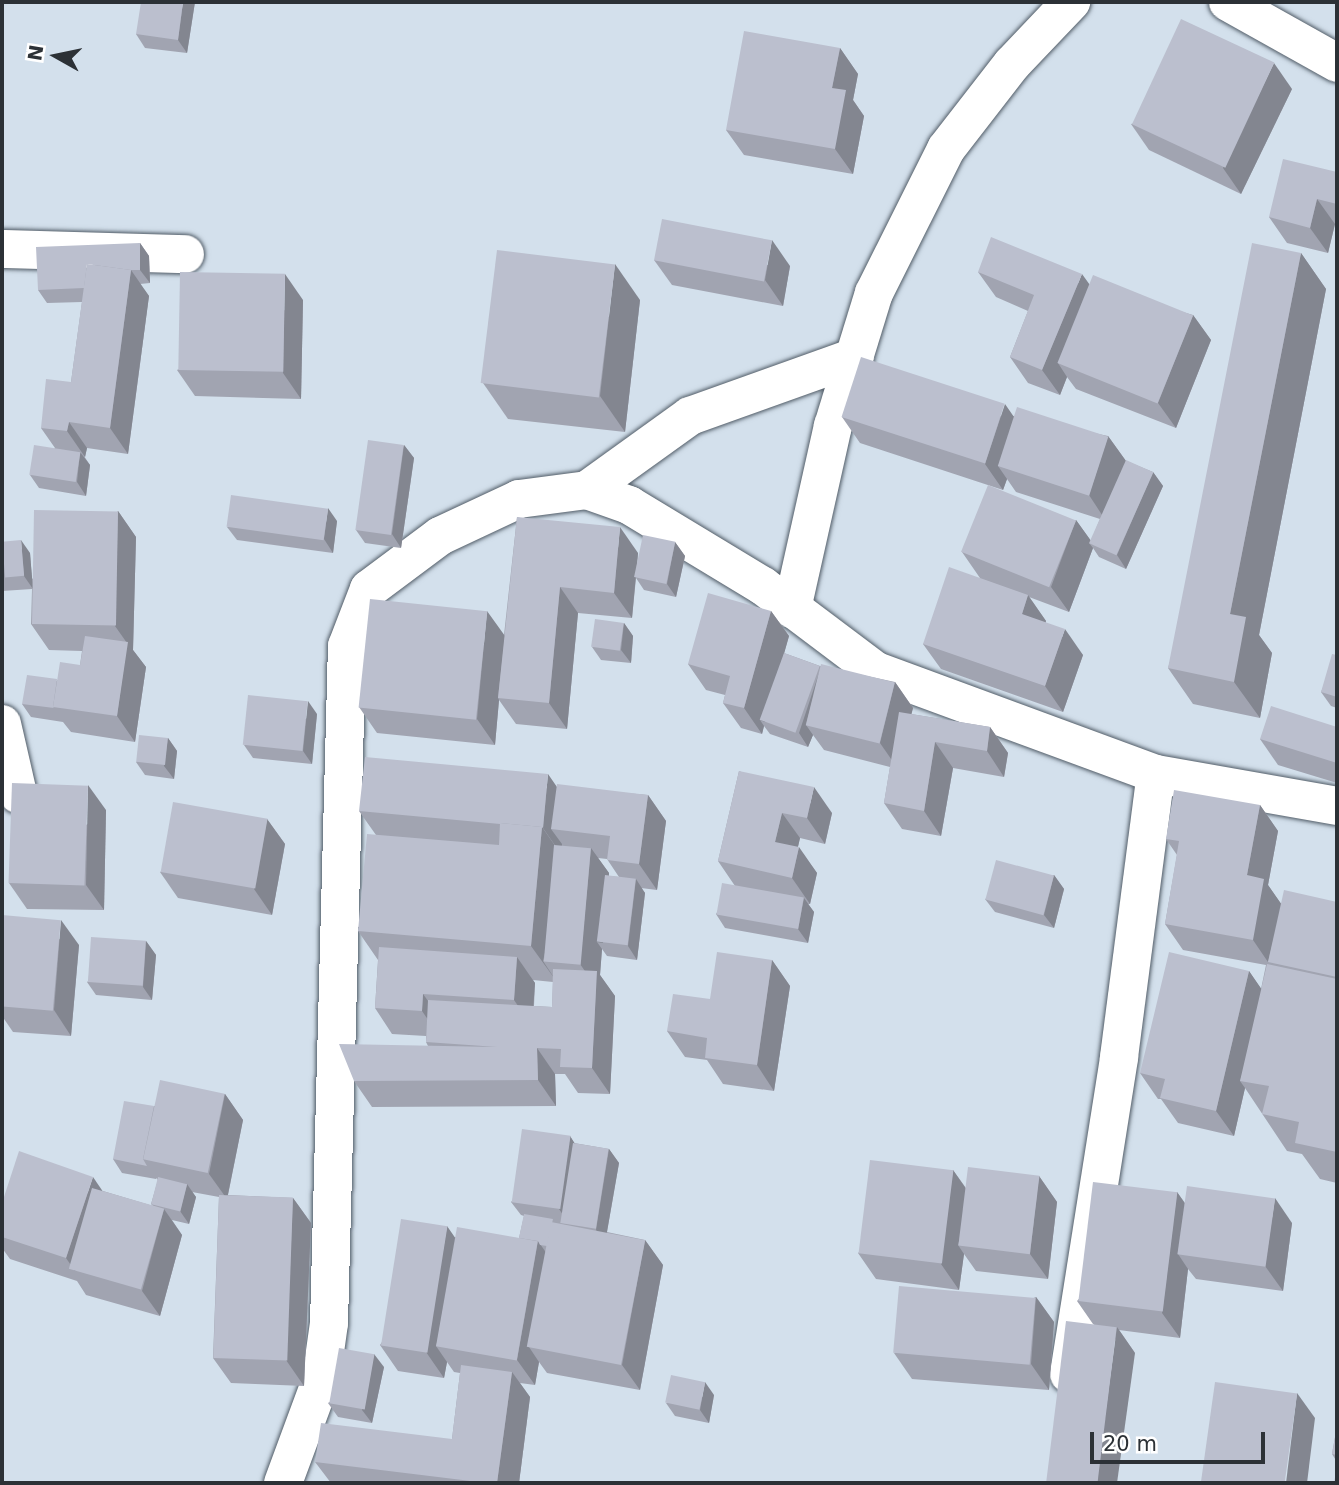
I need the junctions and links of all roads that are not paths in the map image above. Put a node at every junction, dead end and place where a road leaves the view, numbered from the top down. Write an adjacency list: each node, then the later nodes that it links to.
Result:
1 (1071, 2): 6 (street)
2 (1228, 2): 3 (street)
3 (1337, 62)
4 (2, 249): 5 (street)
5 (185, 254)
6 (855, 357): 7 (street); 8 (street)
7 (587, 490): 8 (street); 14 (street)
8 (792, 609): 10 (street)
9 (2, 724): 11 (street)
10 (1156, 774): 12 (street); 13 (street)
11 (18, 794)
12 (1337, 806)
13 (1065, 1405)
14 (283, 1483)

